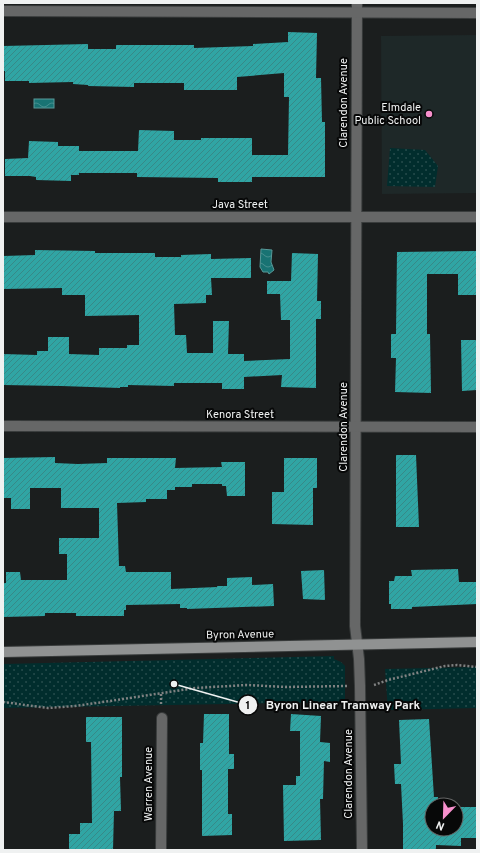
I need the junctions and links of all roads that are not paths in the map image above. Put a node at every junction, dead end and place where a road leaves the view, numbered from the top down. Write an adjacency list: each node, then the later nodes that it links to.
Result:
1 (357, 8): 2 (street); 3 (street); 5 (street, Clarendon Avenue)
2 (3, 11)
3 (477, 13)
4 (3, 217): 5 (street, Java Street)
5 (356, 217): 6 (street, Java Street); 8 (street, Clarendon Avenue)
6 (477, 217)
7 (3, 426): 8 (street, Kenora Street)
8 (356, 427): 9 (street, Kenora Street); 11 (street, Clarendon Avenue)
9 (477, 427)
10 (477, 642): 11 (street, Byron Avenue)
11 (357, 644): 12 (street, Byron Avenue); 15 (street, Clarendon Avenue)
12 (3, 652)
13 (162, 718): 14 (street, Warren Avenue)
14 (161, 850)
15 (362, 850)

